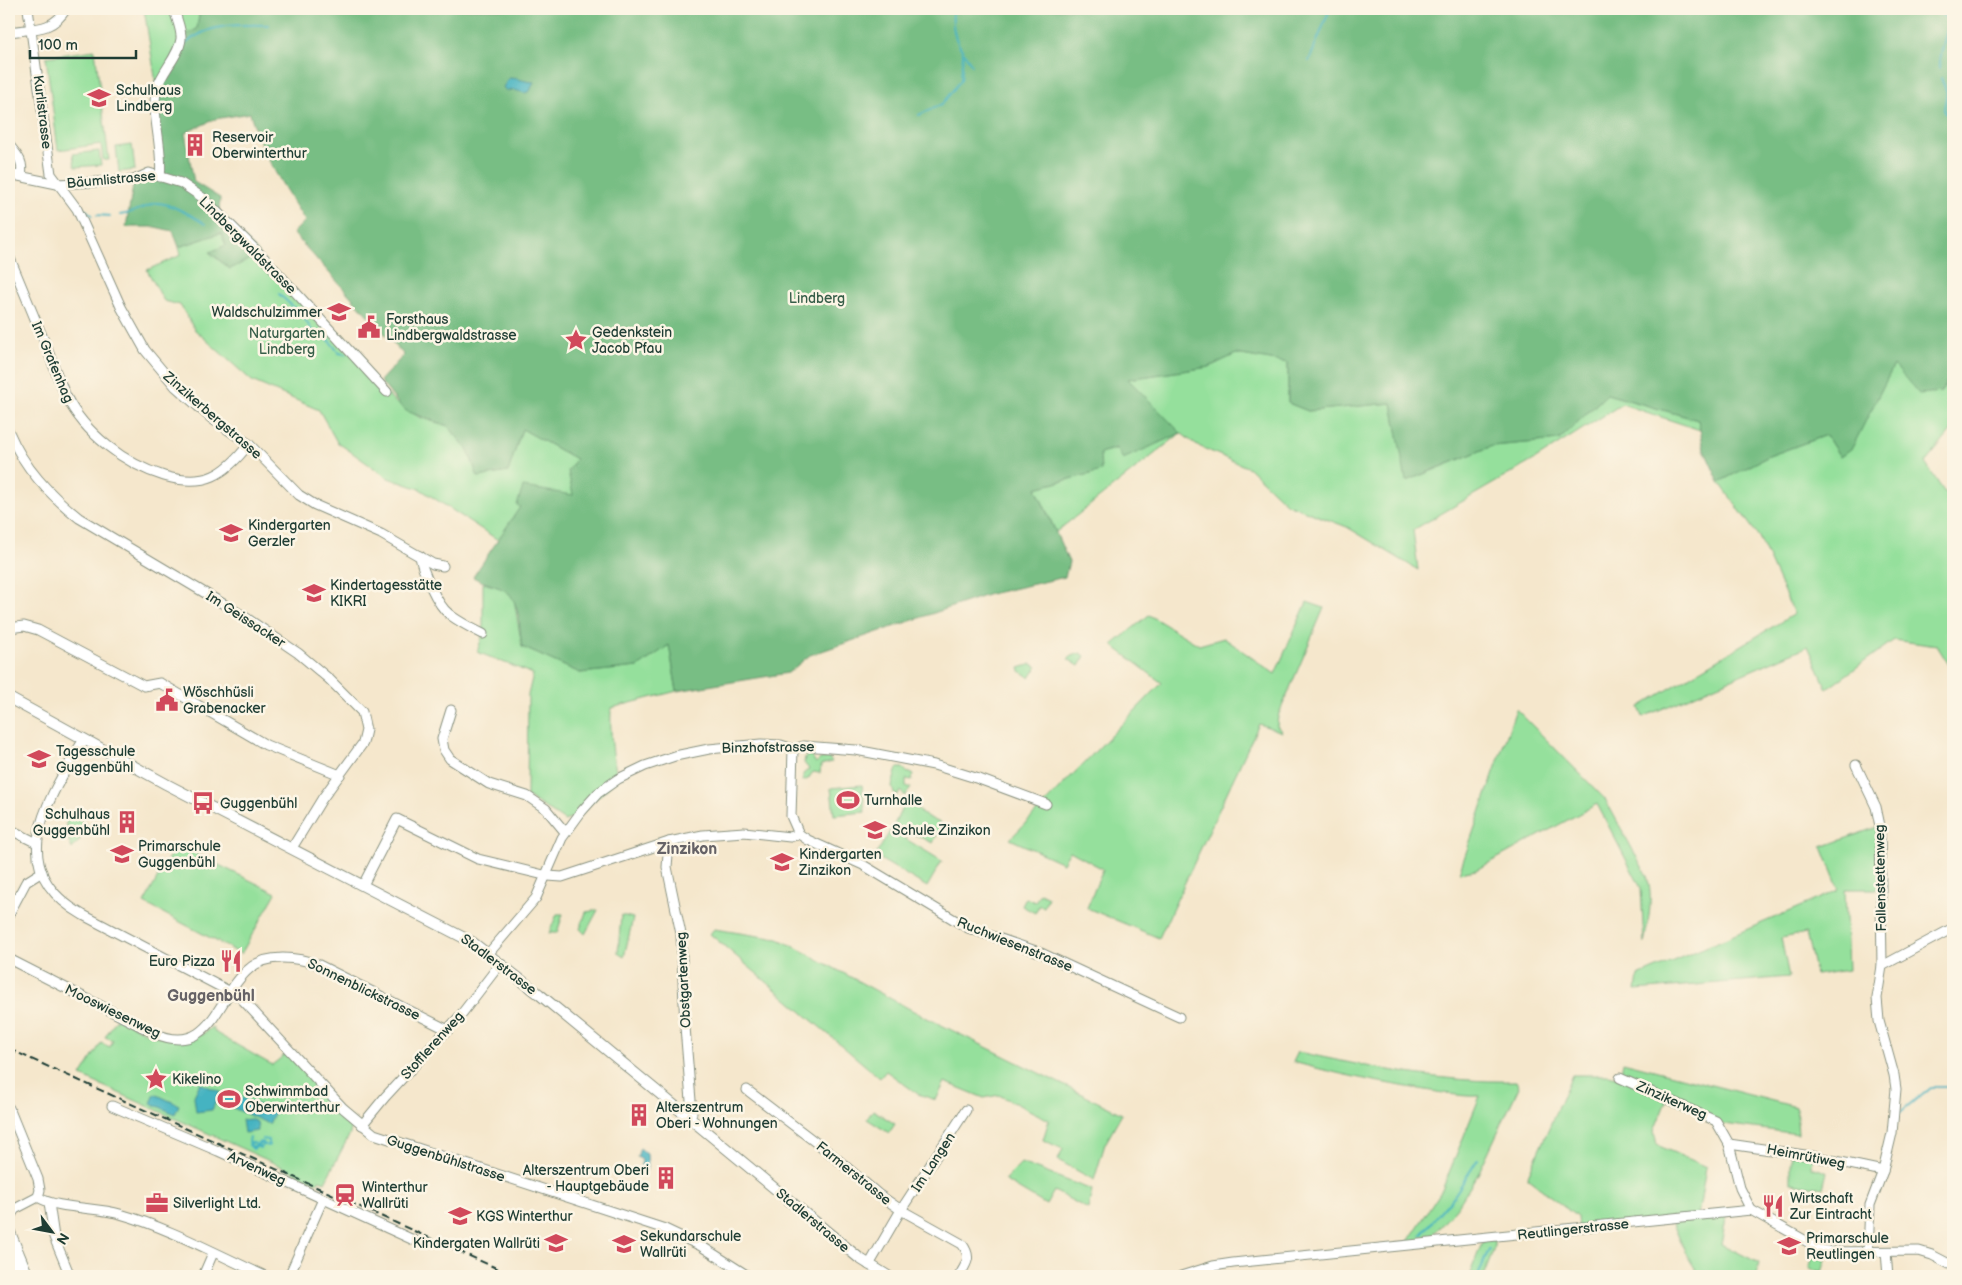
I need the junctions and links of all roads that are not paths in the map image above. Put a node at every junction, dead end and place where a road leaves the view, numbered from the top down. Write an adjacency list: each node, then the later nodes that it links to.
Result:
1 (28, 9): 4 (street, Kurlistrasse)
2 (66, 9): 4 (street)
3 (174, 9): 9 (street, Bäumlistrasse)
4 (32, 28): 5 (street); 10 (street, Kurlistrasse)
5 (9, 32)
6 (9, 146): 8 (street)
7 (9, 174): 8 (street, Bäumlistrasse)
8 (21, 176): 10 (street, Bäumlistrasse)
9 (160, 177): 10 (street, Bäumlistrasse); 12 (street, Lindbergwaldstrasse)
10 (57, 184): 15 (street, Zinzikerbergstrasse)
11 (9, 256): 15 (street, Im Grafenhag)
12 (387, 392)
13 (9, 432): 14 (street, Im Geissacker)
14 (11, 444): 25 (street, Im Geissacker)
15 (249, 444): 16 (street, Zinzikerbergstrasse)
16 (420, 556): 17 (street, Zinzikerbergstrasse); 19 (street)
17 (443, 566)
18 (9, 628): 25 (street)
19 (482, 634)
20 (9, 698): 22 (main road, Stadlerstrasse)
21 (452, 710): 28 (street)
22 (84, 739): 31 (street, Guggenbühlstrasse); 32 (main road, Stadlerstrasse)
23 (793, 749): 26 (street, Binzhofstrasse); 28 (street, Binzhofstrasse); 29 (street)
24 (1856, 765): 41 (street, Fallenstettenweg)
25 (340, 775): 32 (street, Im Geissacker)
26 (1046, 804)
27 (9, 830): 31 (street)
28 (566, 832): 34 (street, Binzhofstrasse)
29 (799, 834): 30 (street); 43 (street, Ruchwiesenstrasse)
30 (669, 842): 34 (street); 50 (street, Obstgartenweg)
31 (37, 844): 33 (street, Guggenbühlstrasse)
32 (292, 848): 35 (main road, Stadlerstrasse)
33 (42, 872): 36 (street); 42 (street, Guggenbühlstrasse)
34 (548, 876): 35 (street); 38 (street, Binzhofstrasse)
35 (363, 885): 38 (main road, Stadlerstrasse)
36 (9, 914)
37 (1953, 928): 41 (street)
38 (488, 954): 40 (main road, Stadlerstrasse)
39 (9, 958): 42 (street, Mooswiesenweg)
40 (500, 964): 44 (street, Stofflerenweg); 50 (main road, Stadlerstrasse)
41 (1882, 966): 53 (street, Fallenstettenweg)
42 (231, 991): 44 (street, Sonnenblickstrasse); 51 (street, Guggenbühlstrasse)
43 (1179, 1017)
44 (448, 1030): 51 (street, Stofflerenweg)
45 (1620, 1078): 52 (street, Zinzikerweg)
46 (747, 1090): 58 (street, Farmerstrasse)
47 (112, 1106): 55 (street, Arvenweg)
48 (9, 1108): 54 (street)
49 (966, 1110): 58 (street, Im Langen)
50 (689, 1117): 68 (main road, Stadlerstrasse)
51 (362, 1125): 75 (street, Guggenbühlstrasse)
52 (1729, 1144): 53 (street, Heimrütiweg); 59 (street, Zinzikerweg)
53 (1883, 1171): 63 (street, Fallenstettenweg)
54 (38, 1197): 56 (street); 57 (street)
55 (323, 1199): 62 (street, Arvenweg); 74 (street)
56 (49, 1204): 66 (street); 71 (street)
57 (13, 1206): 60 (street)
58 (901, 1210): 68 (street, Im Langen); 77 (street, Farmerstrasse)
59 (1751, 1210): 63 (street); 78 (street, Reutlingerstrasse)
60 (9, 1218)
61 (9, 1230): 70 (main road)
62 (420, 1243)
63 (1868, 1252): 64 (street)
64 (1886, 1252): 67 (street); 79 (street)
65 (9, 1253): 69 (main road)
66 (213, 1253): 72 (street); 73 (street)
67 (1953, 1266)
68 (871, 1270): 76 (main road, Stadlerstrasse)
69 (19, 1276)
70 (28, 1276)
71 (70, 1276)
72 (203, 1276)
73 (265, 1276)
74 (288, 1276)
75 (748, 1276)
76 (887, 1276)
77 (959, 1276)
78 (1181, 1276)
79 (1888, 1276)

